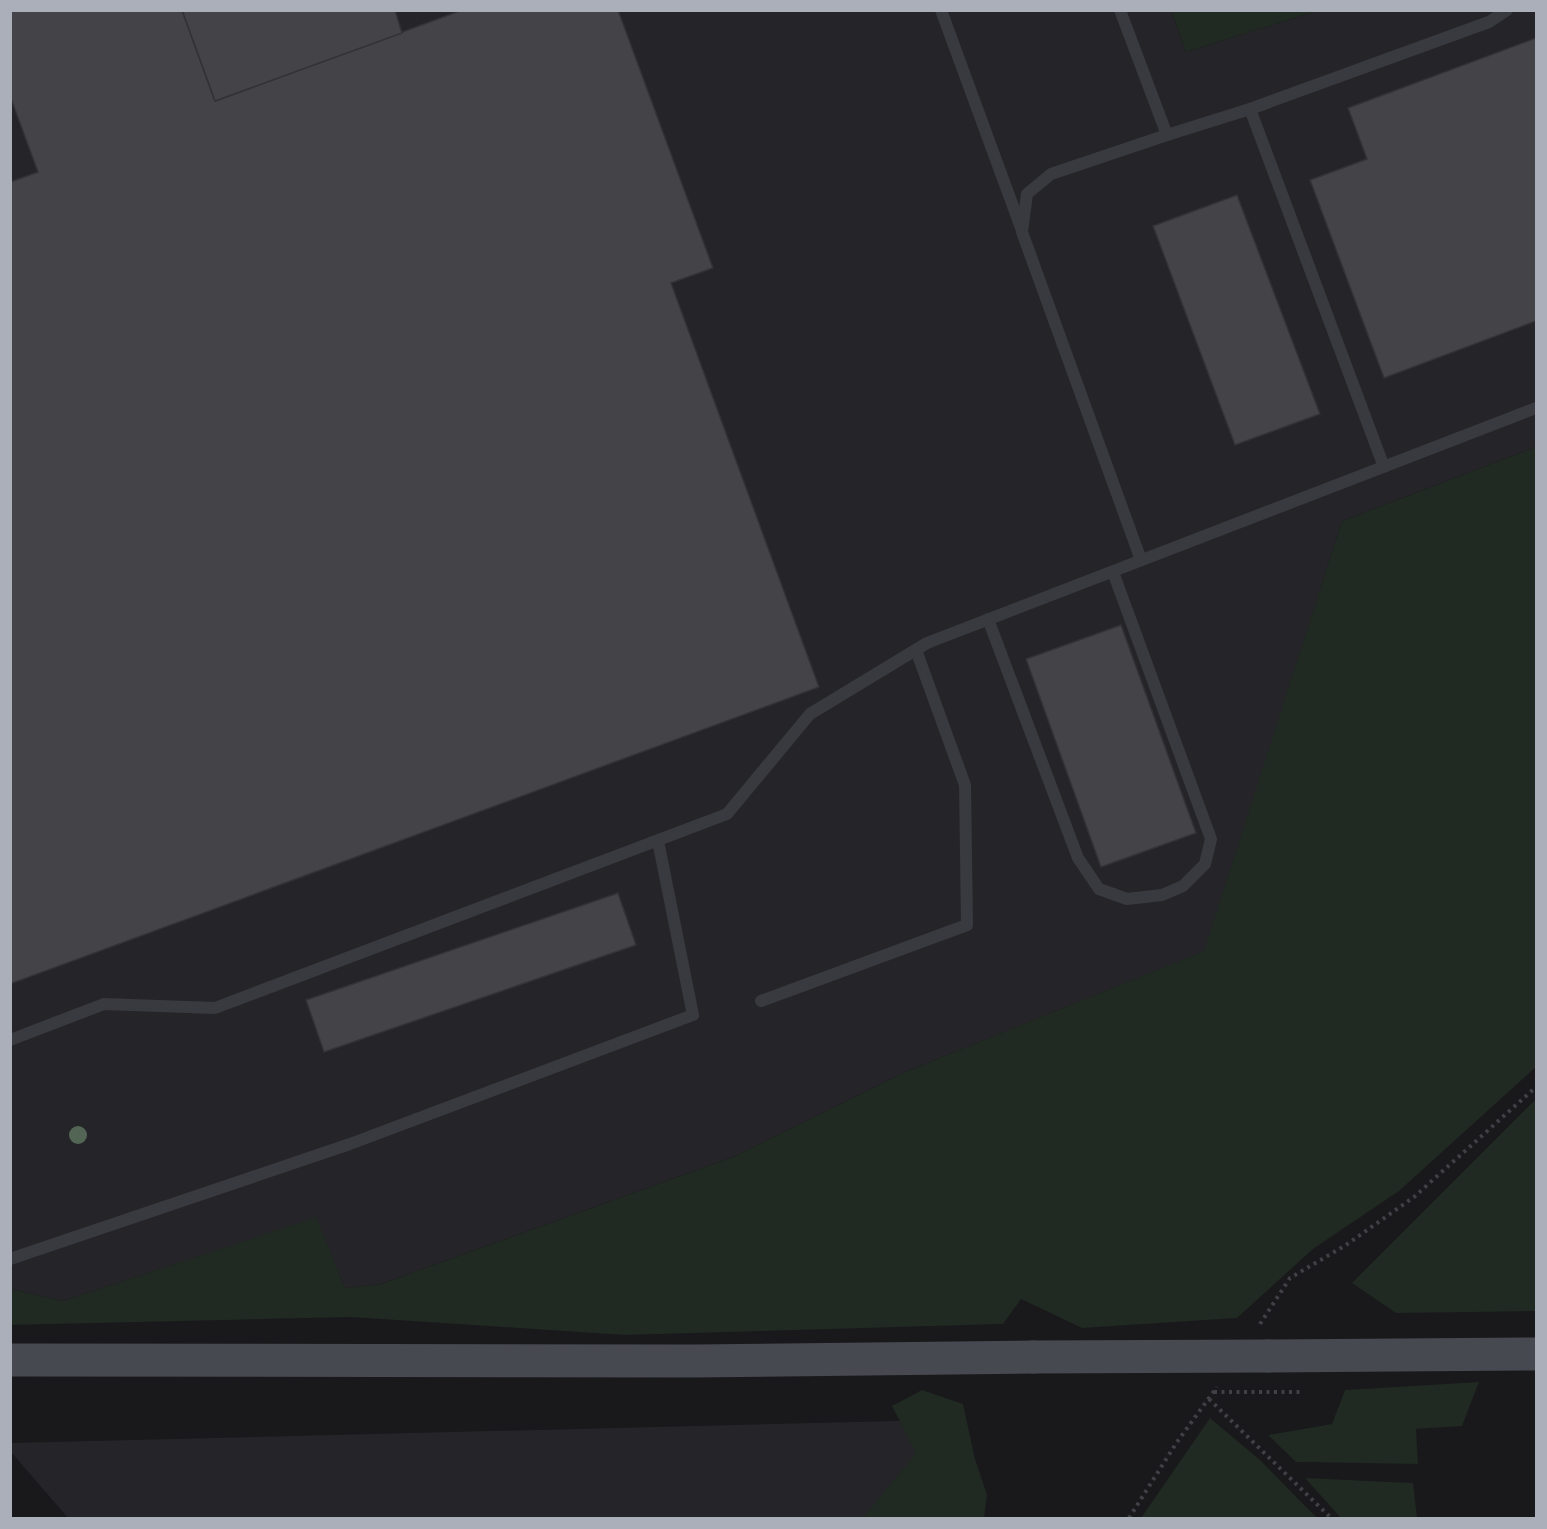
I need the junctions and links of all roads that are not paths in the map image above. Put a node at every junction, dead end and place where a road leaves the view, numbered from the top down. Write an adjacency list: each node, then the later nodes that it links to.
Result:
1 (941, 10): 6 (lane)
2 (1120, 10): 5 (lane)
3 (1507, 10): 4 (lane)
4 (1250, 109): 5 (lane); 8 (lane)
5 (1167, 135): 6 (lane)
6 (1022, 232): 9 (lane)
7 (1536, 408): 8 (lane)
8 (1384, 467): 9 (lane)
9 (1141, 560): 10 (lane)
10 (1113, 572): 11 (lane); 11 (lane)
11 (988, 619): 12 (lane)
12 (916, 650): 13 (lane); 14 (lane)
13 (658, 841): 15 (lane); 16 (lane)
14 (761, 1001)
15 (10, 1040)
16 (10, 1259)
17 (1536, 1354): 18 (main road, bridge)
18 (10, 1360)

